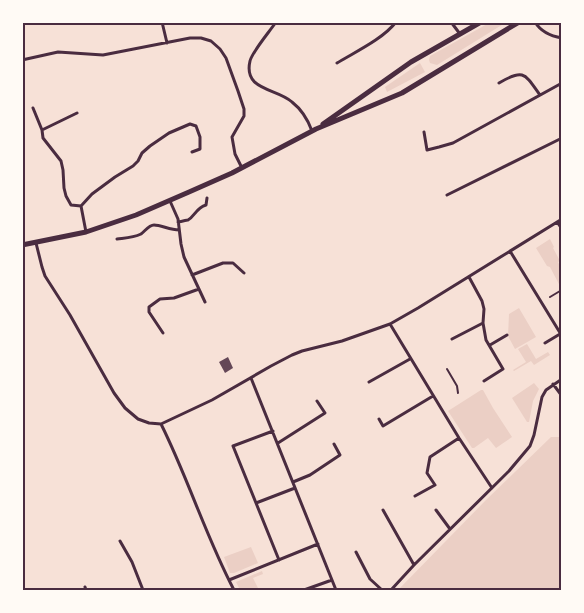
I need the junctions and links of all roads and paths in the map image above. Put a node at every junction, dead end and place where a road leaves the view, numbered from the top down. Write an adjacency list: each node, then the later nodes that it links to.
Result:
1 (162, 22): 10 (street)
2 (276, 22): 19 (street)
3 (396, 22): 12 (street)
4 (452, 22): 8 (street)
5 (482, 22): 8 (highway)
6 (519, 22): 19 (highway)
7 (535, 22): 9 (street)
8 (460, 35): 19 (highway)
9 (562, 38)
10 (167, 43): 11 (street); 23 (street)
11 (22, 60)
12 (337, 63)
13 (499, 83): 15 (street)
14 (562, 83): 15 (street)
15 (540, 95): 20 (street)
16 (33, 108): 18 (street)
17 (77, 113): 18 (street)
18 (42, 130): 27 (street)
19 (314, 130): 23 (highway)
20 (424, 132)
21 (562, 138): 24 (street)
22 (192, 152): 27 (street)
23 (242, 168): 26 (highway)
24 (447, 196)
25 (207, 198): 29 (street)
26 (170, 201): 29 (street); 33 (highway)
27 (81, 206): 33 (street)
28 (562, 219): 30 (street)
29 (178, 222): 32 (street)
30 (557, 222): 31 (street); 37 (street)
31 (562, 229)
32 (178, 230): 34 (street); 39 (street)
33 (86, 232): 35 (highway)
34 (117, 239)
35 (36, 243): 36 (highway); 65 (street)
36 (22, 245)
37 (510, 251): 40 (street); 49 (street)
38 (244, 273): 39 (street)
39 (192, 275): 41 (street)
40 (469, 277): 45 (street); 46 (street)
41 (199, 289): 44 (street); 47 (street)
42 (562, 294): 43 (street)
43 (550, 297)
44 (205, 302)
45 (483, 323): 50 (street); 52 (street)
46 (390, 324): 53 (street); 55 (street)
47 (163, 333)
48 (507, 335): 52 (street)
49 (561, 335): 51 (street)
50 (452, 338)
51 (545, 343)
52 (490, 345): 57 (street)
53 (410, 359): 58 (street); 61 (street)
54 (447, 370): 60 (street)
55 (251, 378): 65 (street); 66 (street)
56 (562, 378): 59 (street)
57 (484, 380)
58 (369, 382)
59 (553, 384): 62 (street); 72 (street)
60 (458, 393)
61 (433, 396): 64 (street); 67 (street)
62 (562, 396)
63 (317, 401): 68 (street)
64 (379, 419)
65 (161, 424): 83 (street)
66 (273, 431): 68 (street); 74 (street)
67 (459, 438): 72 (street); 73 (street)
68 (278, 443): 70 (street)
69 (334, 444): 70 (street)
70 (293, 482): 71 (street)
71 (295, 488): 74 (street); 79 (street)
72 (492, 488): 77 (street)
73 (415, 496)
74 (256, 503): 81 (street)
75 (383, 510): 82 (street)
76 (436, 510): 77 (street)
77 (450, 530): 82 (street)
78 (120, 541): 85 (street)
79 (318, 544): 81 (street); 84 (street)
80 (356, 552): 89 (street)
81 (279, 560): 83 (street)
82 (414, 565): 90 (street)
83 (229, 580): 86 (street)
84 (332, 580): 87 (street); 88 (street)
85 (143, 590)
86 (234, 590)
87 (304, 590)
88 (336, 590)
89 (382, 590)
90 (391, 590)

